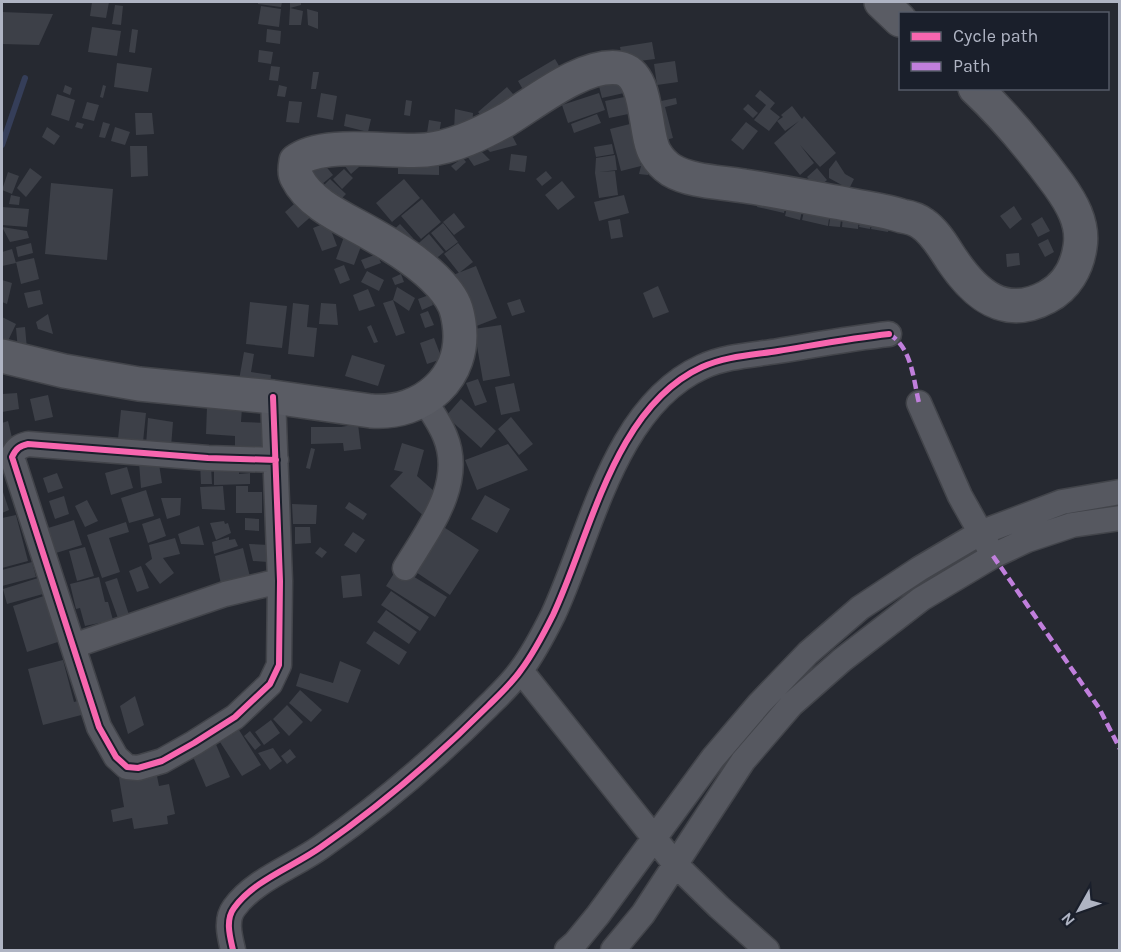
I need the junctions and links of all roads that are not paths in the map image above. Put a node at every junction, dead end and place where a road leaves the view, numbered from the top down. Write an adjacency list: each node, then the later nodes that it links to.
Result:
1 (881, 2): 2 (main road)
2 (899, 19)
3 (977, 90): 7 (main road)
4 (889, 334): 17 (street)
5 (2, 357): 6 (main road)
6 (273, 397): 7 (main road); 9 (street)
7 (424, 400): 14 (street)
8 (920, 402): 12 (street)
9 (276, 460): 15 (street); 16 (street)
10 (1119, 492): 12 (street)
11 (1119, 518): 13 (street)
12 (980, 533): 13 (street); 18 (street)
13 (993, 556): 19 (street)
14 (405, 568)
15 (280, 581): 16 (street); 16 (street)
16 (73, 646)
17 (521, 671): 18 (street); 20 (street)
18 (655, 838): 19 (street); 21 (street)
19 (675, 864): 22 (street); 23 (street)
20 (233, 951)
21 (567, 951)
22 (613, 951)
23 (767, 951)

